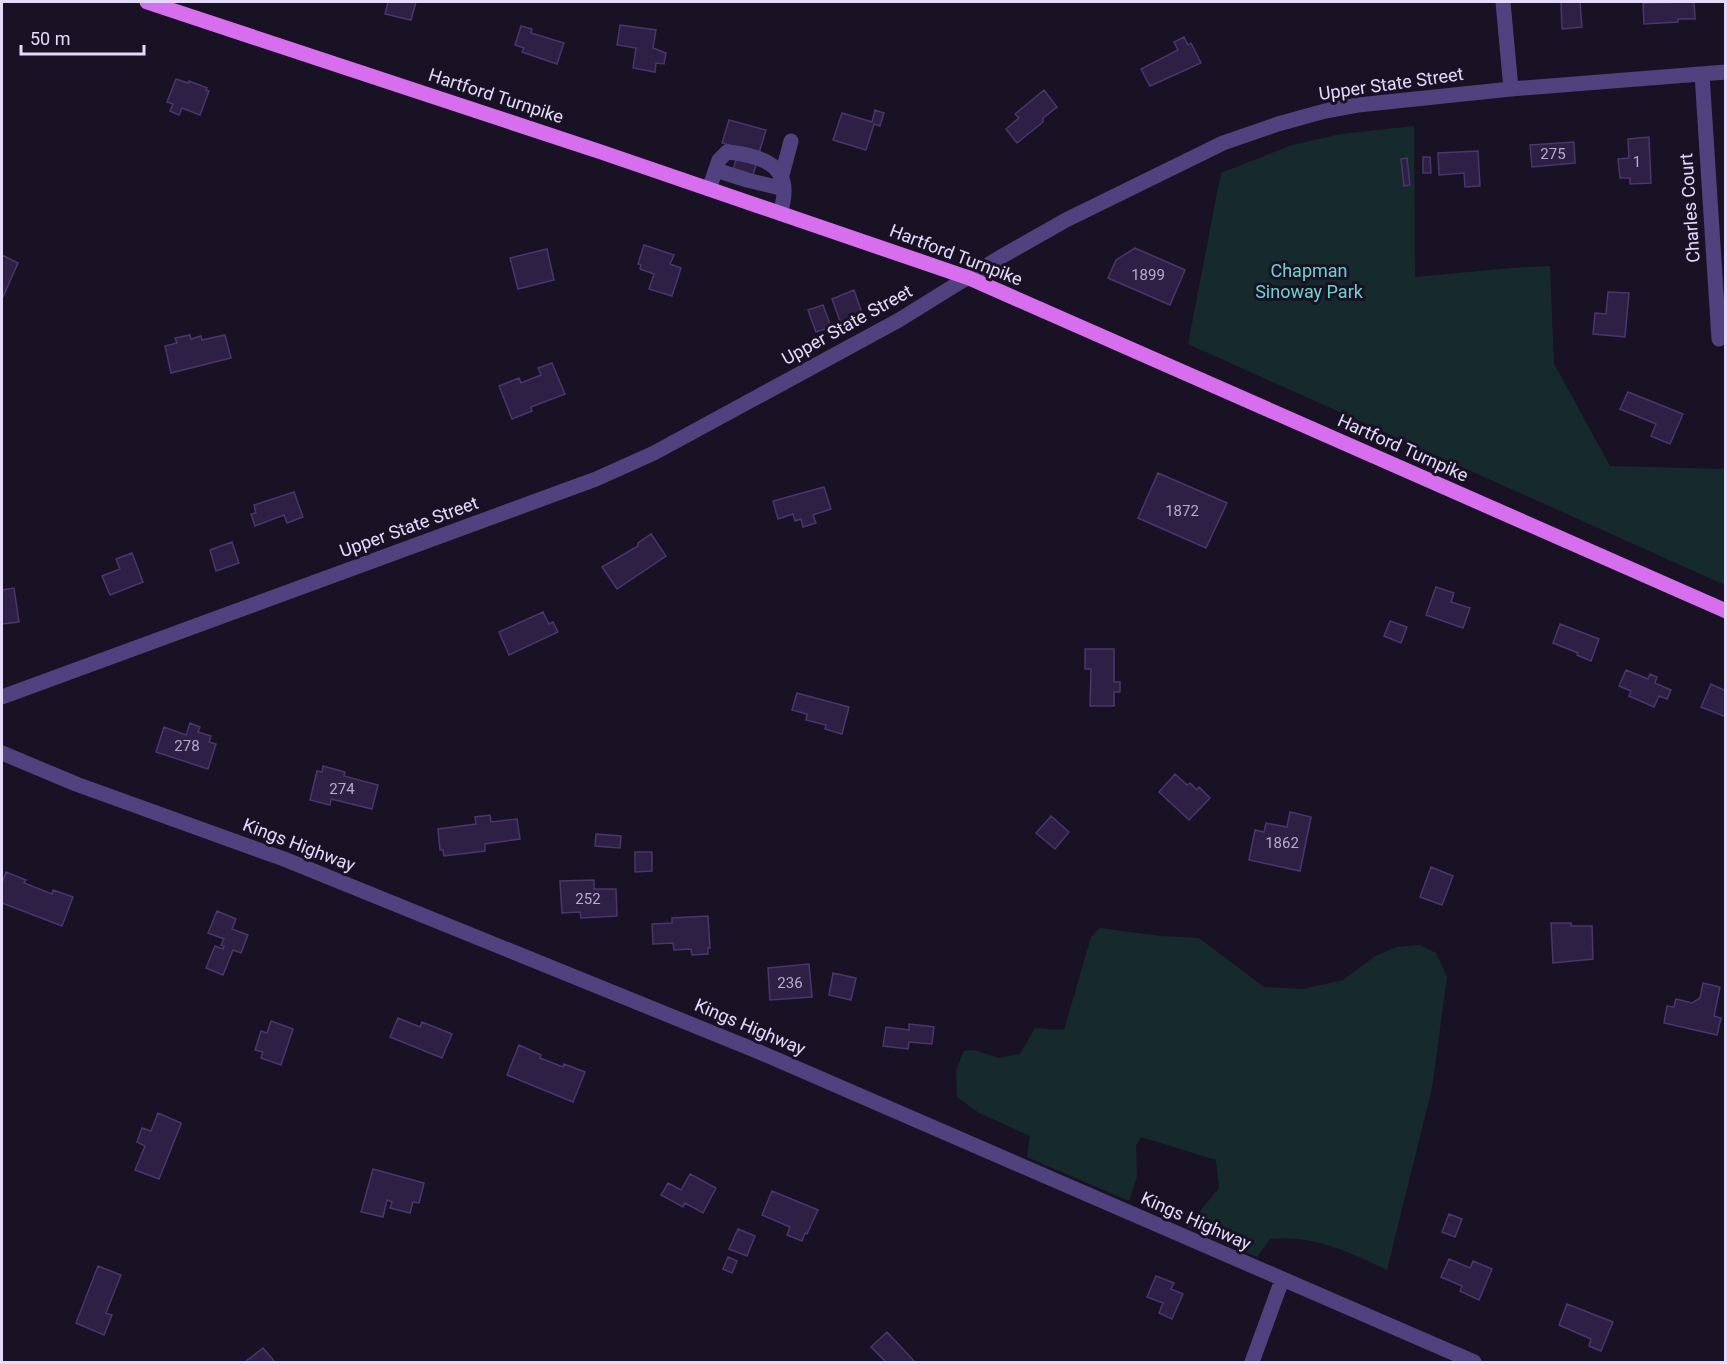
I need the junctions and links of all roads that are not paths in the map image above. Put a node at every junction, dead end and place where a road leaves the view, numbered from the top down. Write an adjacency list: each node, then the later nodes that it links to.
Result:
1 (147, 2): 9 (main road, Hartford Turnpike)
2 (1503, 2): 5 (street)
3 (1725, 72): 4 (street, Upper State Street)
4 (1702, 74): 5 (street, Upper State Street); 12 (street, Charles Court)
5 (1511, 89): 11 (street, Upper State Street)
6 (791, 141): 8 (street)
7 (716, 170): 8 (street); 8 (street); 9 (street)
8 (783, 182): 10 (street)
9 (710, 189): 10 (main road, Hartford Turnpike)
10 (780, 213): 11 (main road, Hartford Turnpike)
11 (969, 278): 13 (main road, Hartford Turnpike); 14 (street, Upper State Street)
12 (1719, 339)
13 (1725, 611)
14 (2, 697)
15 (2, 753): 16 (street, Kings Highway)
16 (1282, 1280): 17 (street); 18 (street, Kings Highway)
17 (1252, 1362)
18 (1474, 1362)

